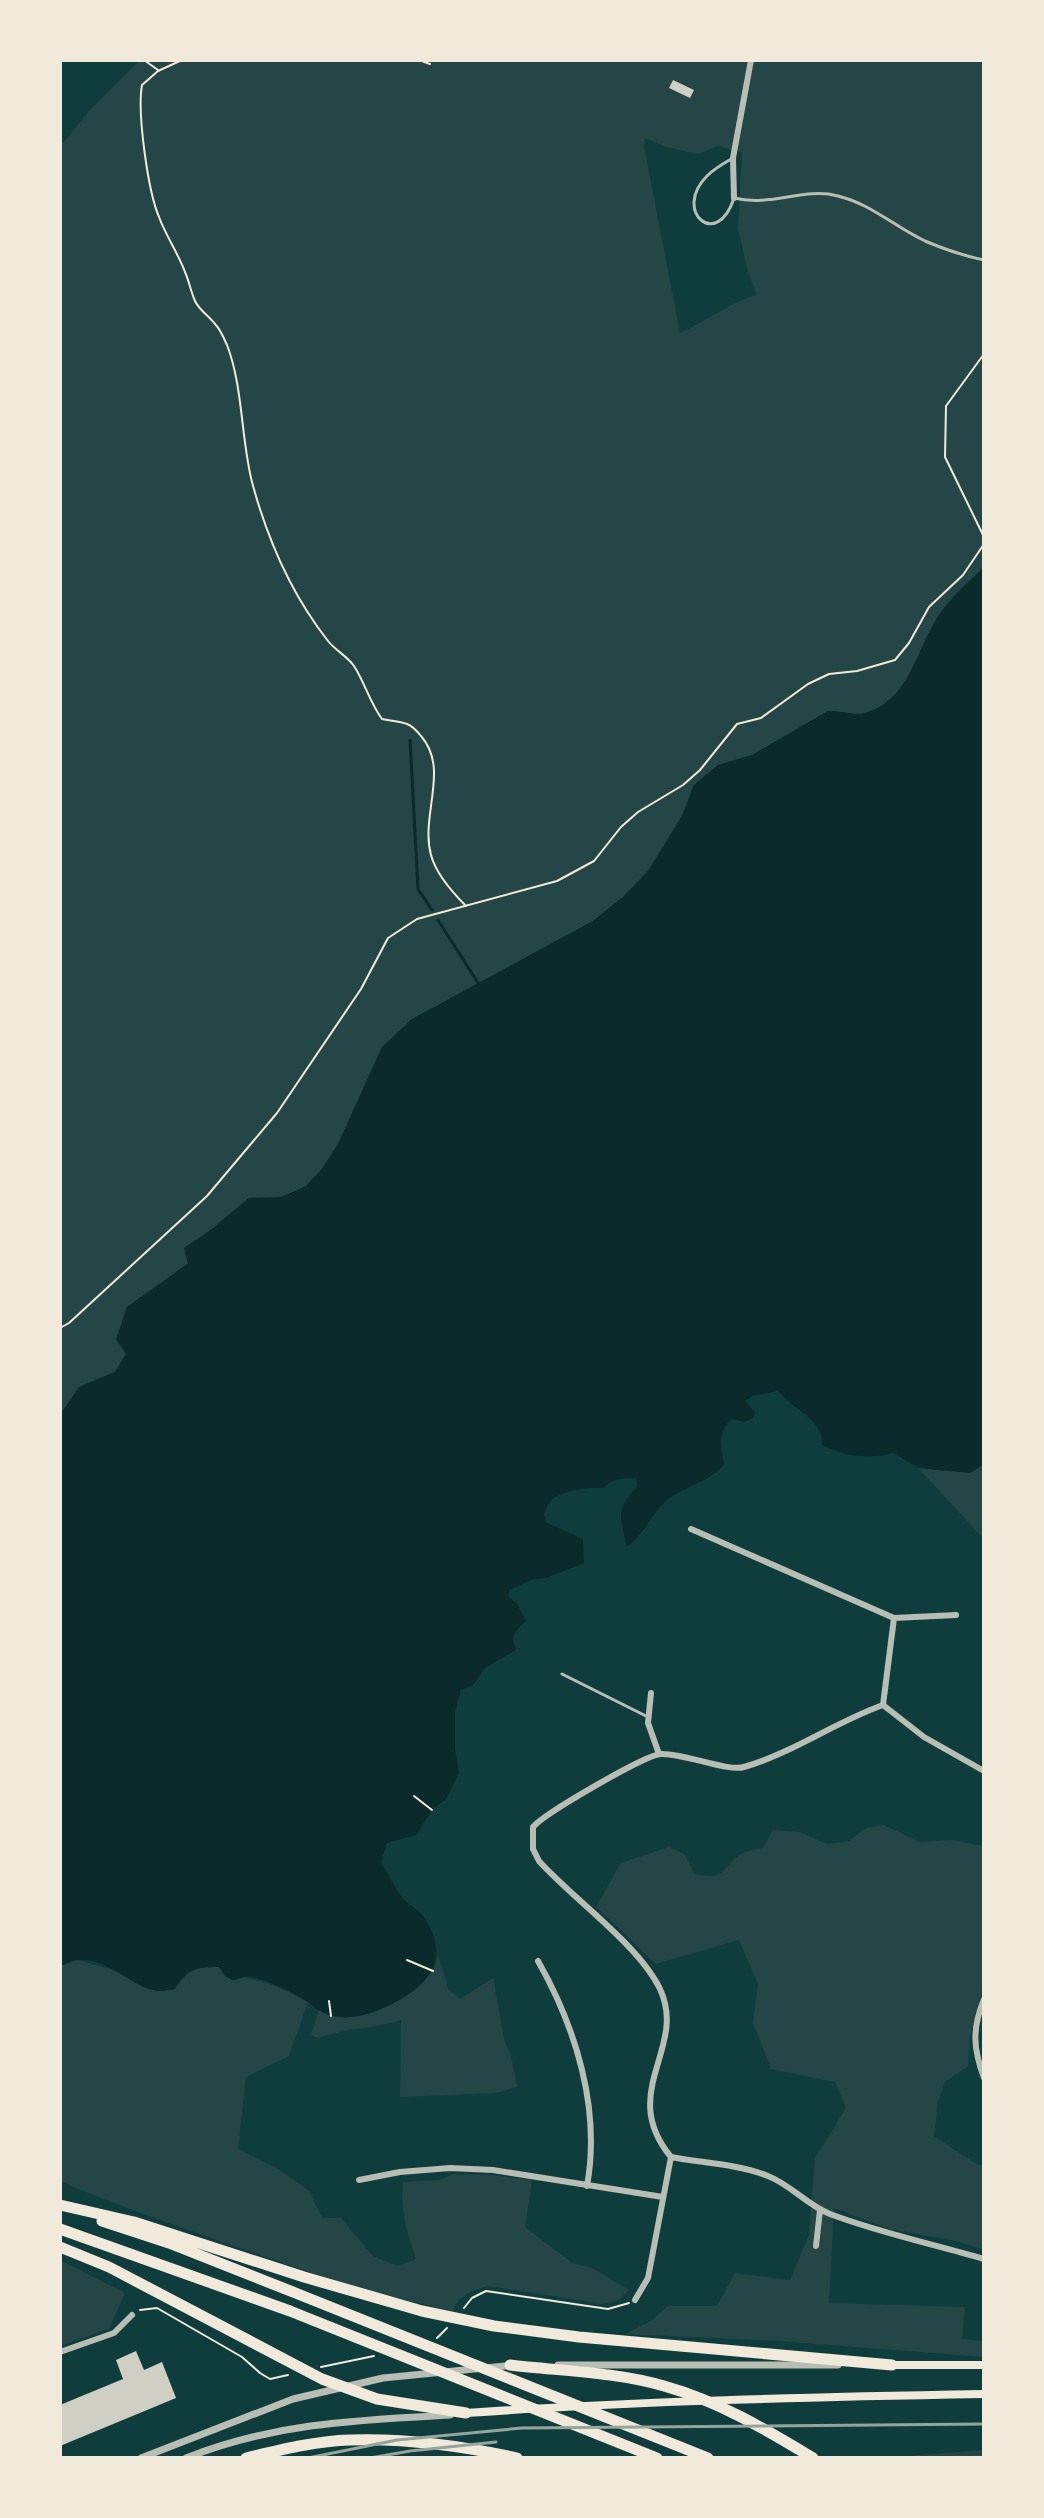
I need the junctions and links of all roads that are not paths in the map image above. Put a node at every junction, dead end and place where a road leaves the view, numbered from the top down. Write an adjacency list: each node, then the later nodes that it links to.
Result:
1 (751, 60): 2 (street)
2 (733, 158): 3 (street); 3 (lane)
3 (734, 198): 4 (lane)
4 (984, 260)
5 (691, 1529): 7 (street)
6 (956, 1615): 7 (street)
7 (894, 1618): 10 (street)
8 (562, 1674): 11 (lane)
9 (651, 1693): 11 (street)
10 (883, 1705): 12 (street); 13 (street)
11 (648, 1718): 12 (street)
12 (659, 1754): 17 (street)
13 (984, 1771)
14 (538, 1961): 19 (street)
15 (984, 1999): 16 (street)
16 (984, 2078)
17 (671, 2157): 20 (street); 22 (street)
18 (359, 2180): 19 (street)
19 (587, 2186): 20 (street)
20 (663, 2197): 27 (street)
21 (60, 2206): 31 (highway); 40 (highway)
22 (820, 2210): 24 (street); 26 (street)
23 (60, 2229): 39 (highway)
24 (816, 2246)
25 (60, 2247): 34 (highway)
26 (984, 2259)
27 (635, 2300)
28 (132, 2315): 29 (street)
29 (60, 2352)
30 (510, 2365): 31 (street); 35 (street); 41 (highway)
31 (892, 2365): 32 (main road)
32 (984, 2365)
33 (984, 2394): 34 (main road)
34 (466, 2413): 36 (street)
35 (141, 2458)
36 (186, 2458)
37 (246, 2458): 38 (highway)
38 (517, 2458)
39 (657, 2458)
40 (708, 2458)
41 (813, 2458)

